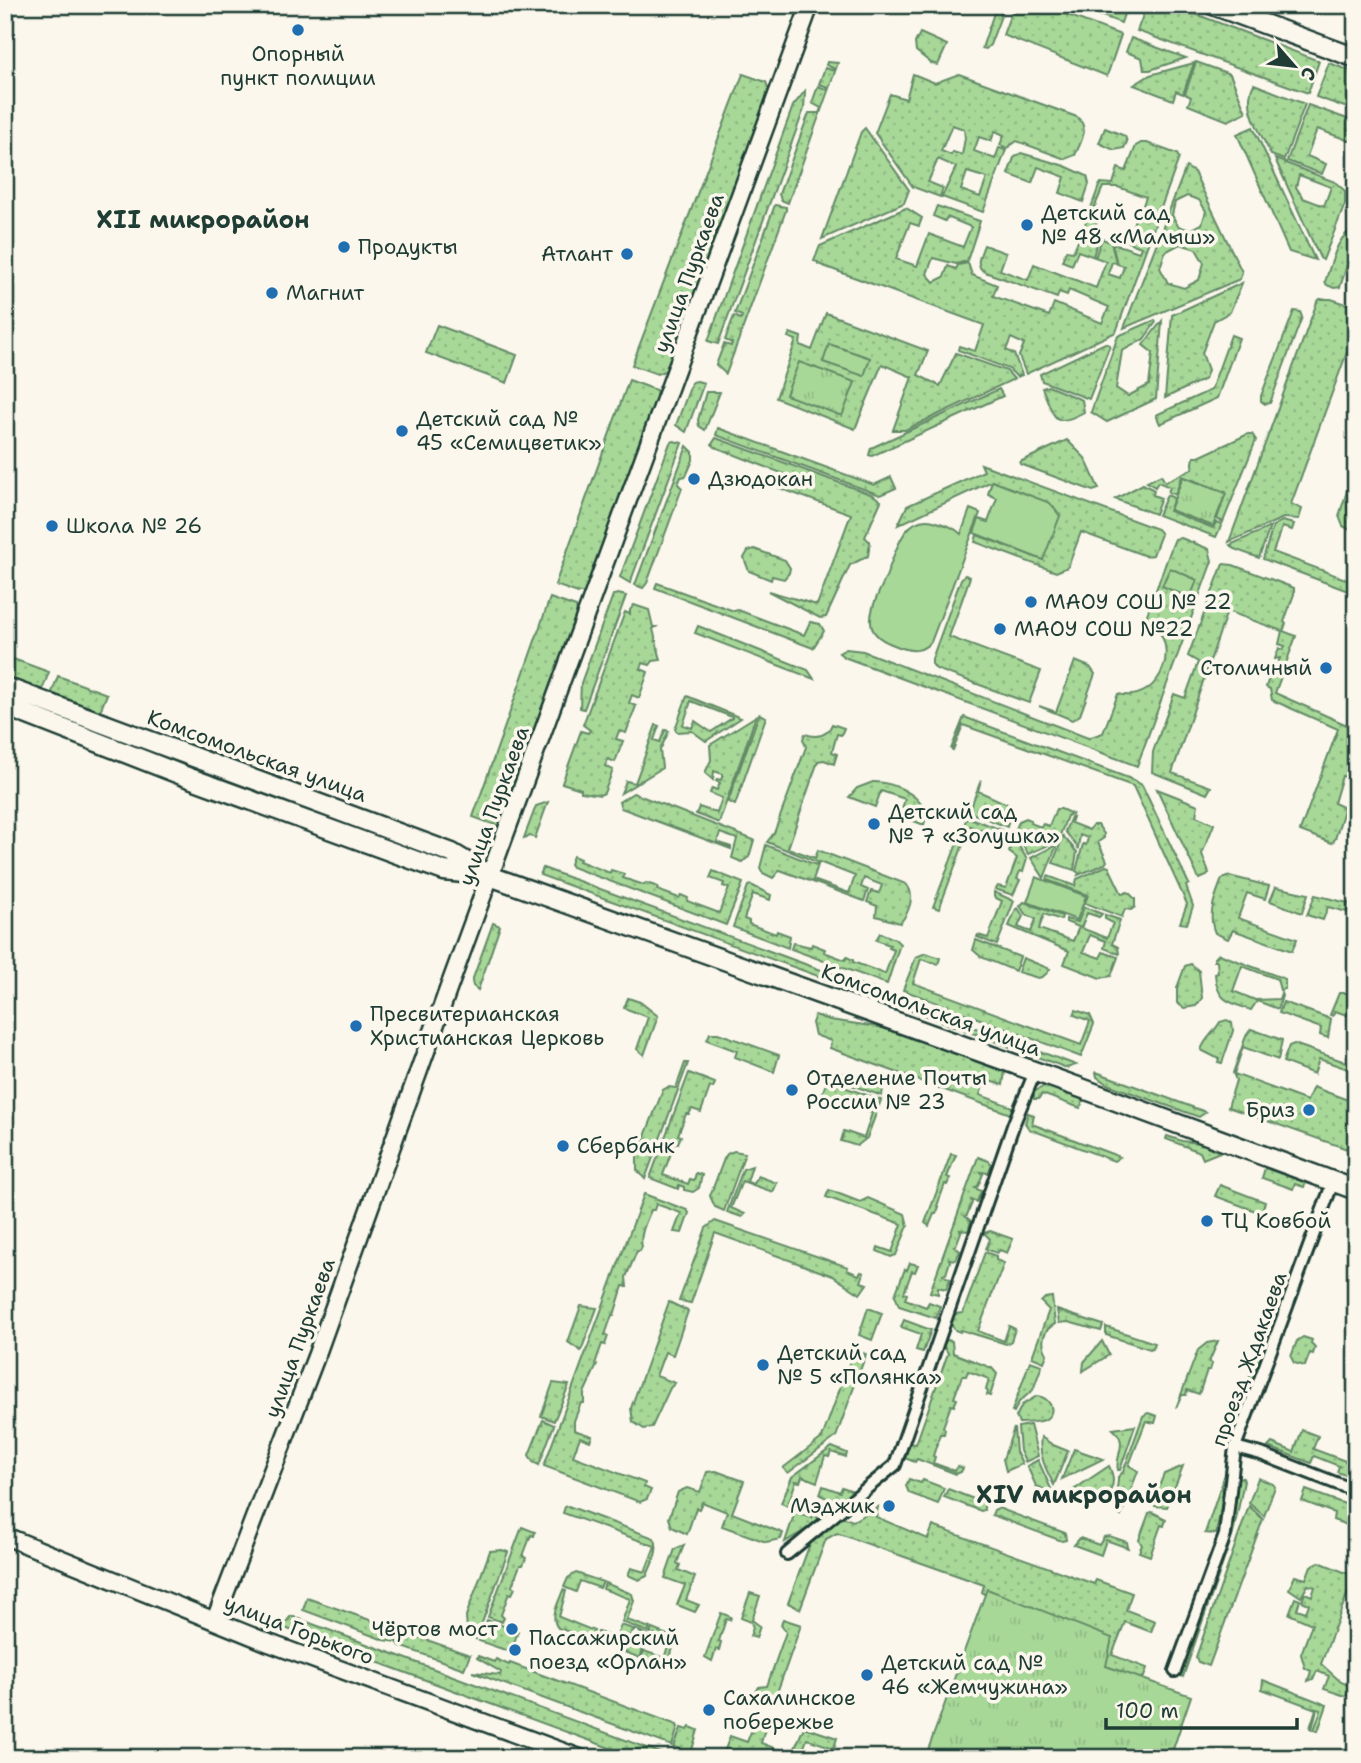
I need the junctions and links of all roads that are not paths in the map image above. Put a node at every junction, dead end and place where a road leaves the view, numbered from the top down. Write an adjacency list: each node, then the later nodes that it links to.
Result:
1 (810, 5): 6 (main road, улица Пуркаева)
2 (1213, 5): 3 (main road)
3 (1356, 58)
4 (5, 687): 6 (main road, Комсомольская улица)
5 (5, 706): 6 (main road, Комсомольская улица)
6 (490, 876): 7 (main road, Комсомольская улица); 14 (main road, улица Пуркаева)
7 (1035, 1072): 8 (main road, Комсомольская улица); 13 (street)
8 (1333, 1182): 9 (main road, Комсомольская улица); 10 (street, проезд Ждакаева)
9 (1356, 1190)
10 (1234, 1447): 11 (street); 15 (street, проезд Ждакаева)
11 (1356, 1490)
12 (5, 1536): 14 (main road, улица Горького)
13 (787, 1554)
14 (215, 1620): 16 (main road, улица Горького)
15 (1175, 1671)
16 (580, 1758)

